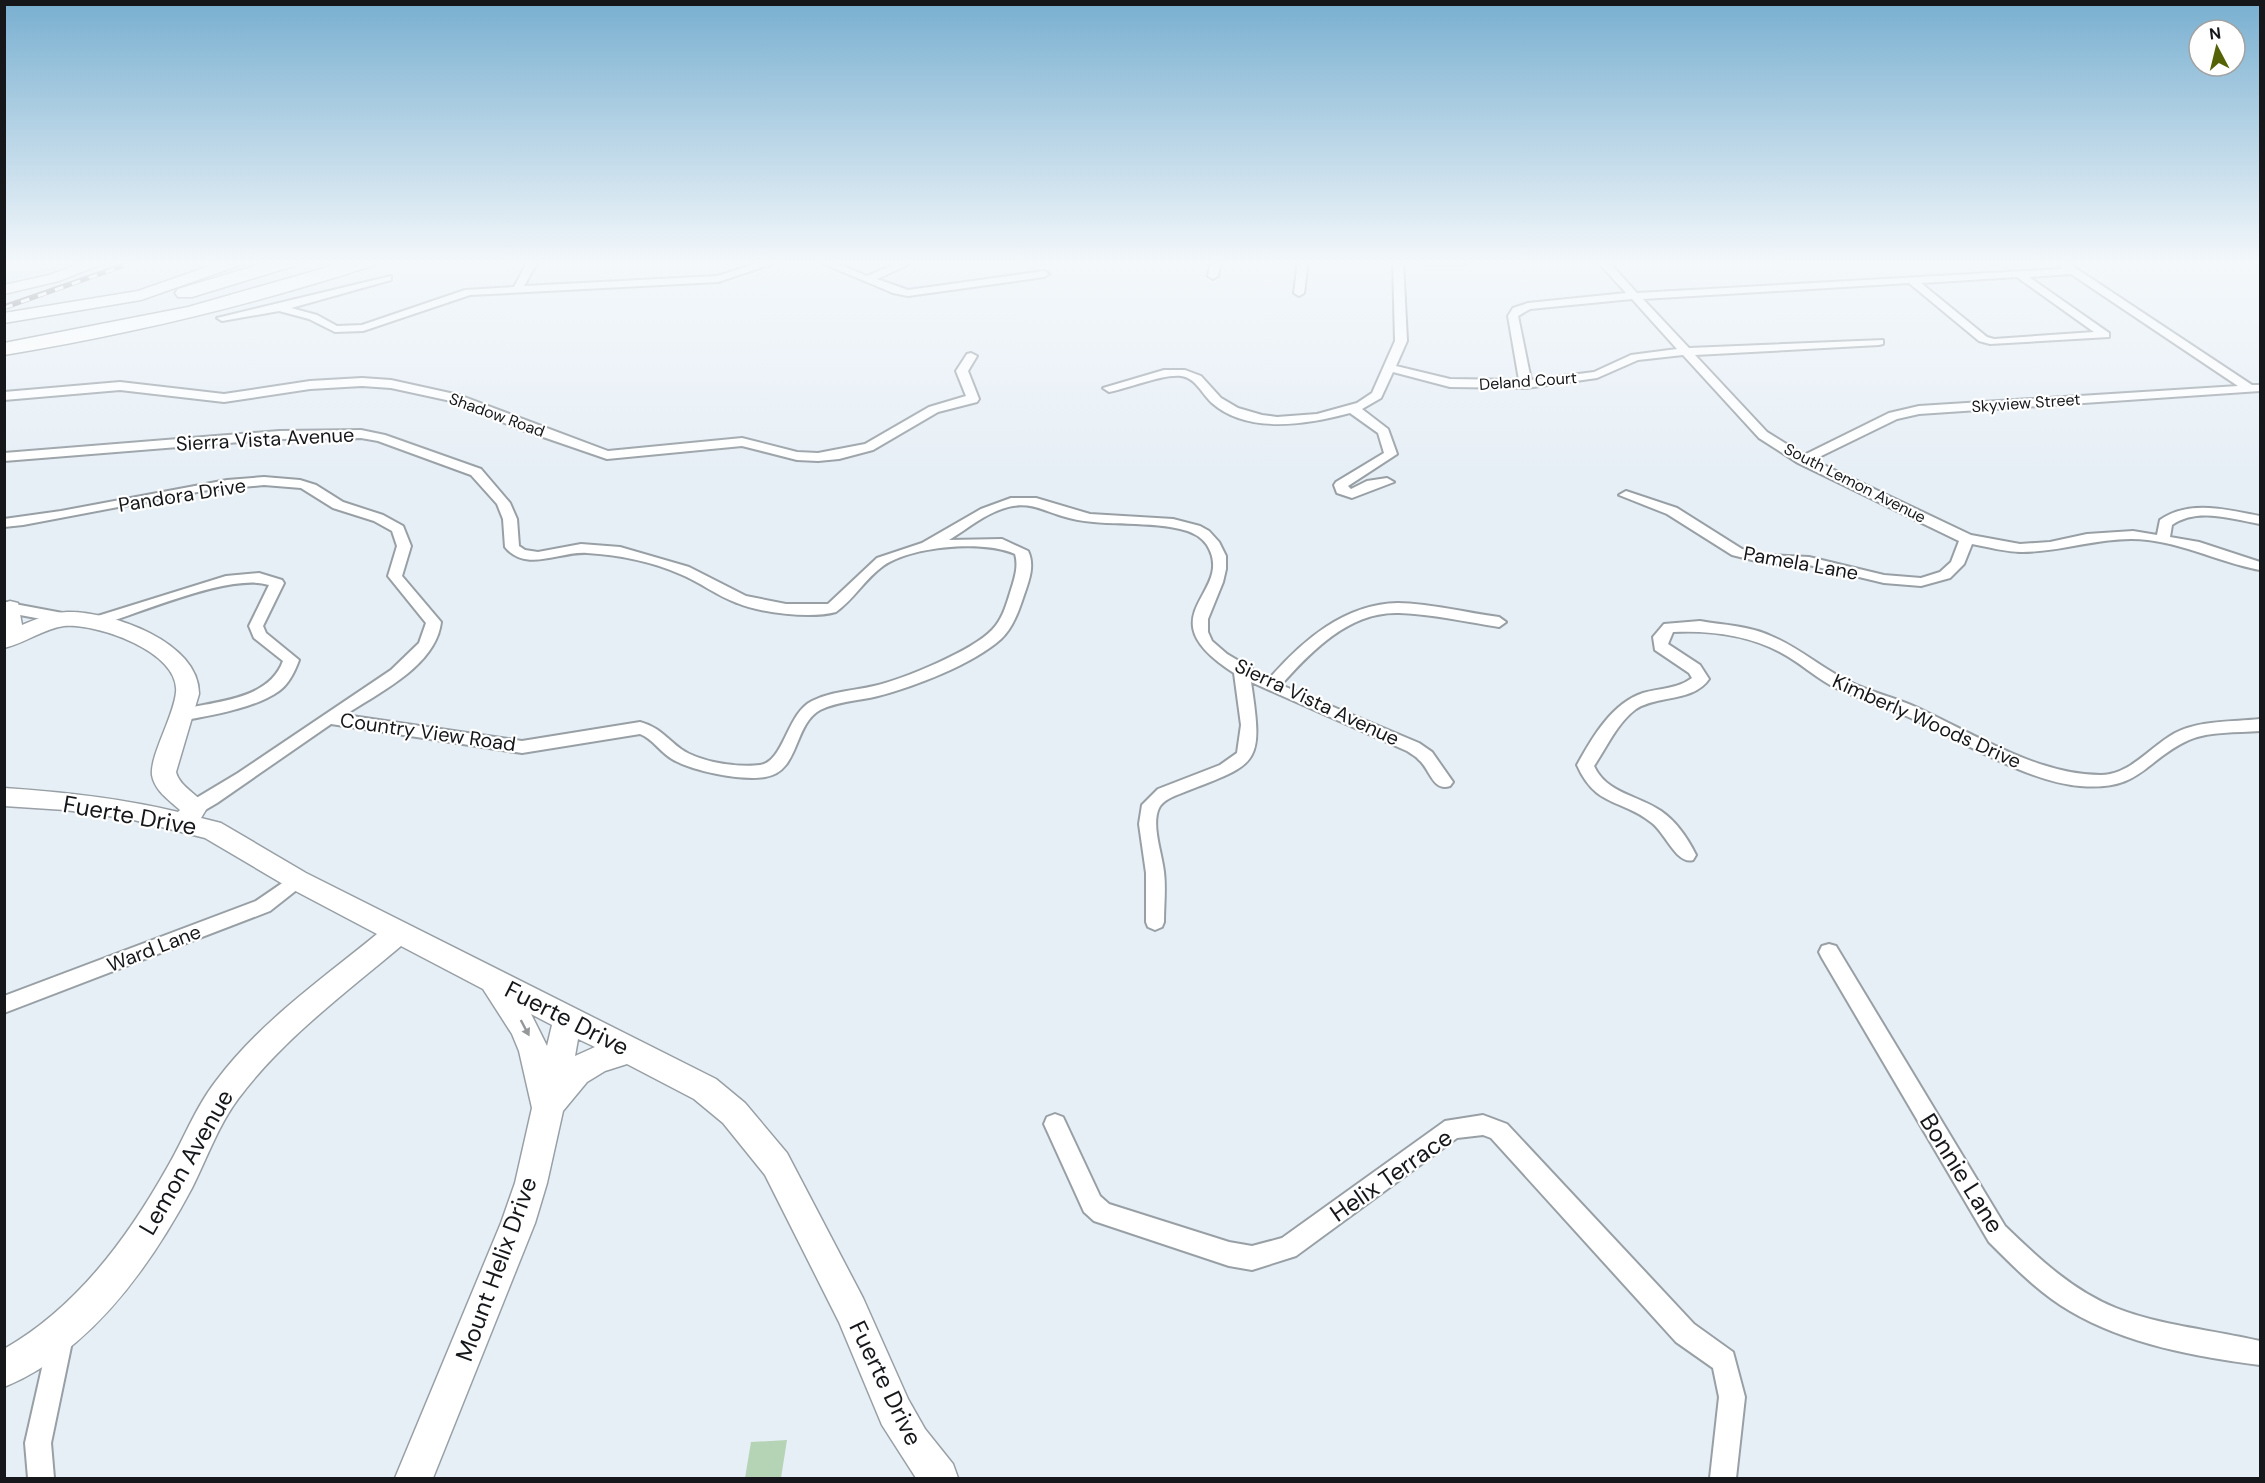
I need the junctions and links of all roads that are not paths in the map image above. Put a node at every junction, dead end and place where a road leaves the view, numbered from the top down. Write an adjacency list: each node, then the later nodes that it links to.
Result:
1 (25, 330): 10 (highway)
2 (30, 330): 10 (highway)
3 (113, 330): 12 (highway)
4 (1403, 330): 15 (street)
5 (1516, 330): 16 (street)
6 (1664, 330): 13 (street, South Lemon Avenue)
7 (1972, 330): 8 (street)
8 (2098, 330)
9 (2165, 330): 18 (street)
10 (4, 335)
11 (1879, 342): 13 (street, Deland Court)
12 (4, 349)
13 (1684, 352): 16 (street, Deland Court); 23 (street, South Lemon Avenue)
14 (971, 356): 19 (street, Shadow Road)
15 (1390, 368): 16 (street, Deland Court); 21 (street)
16 (1526, 384)
17 (1109, 388): 21 (street)
18 (2255, 388): 20 (street); 23 (street, Skyview Street)
19 (4, 396)
20 (2260, 396)
21 (1353, 409): 24 (street)
22 (4, 457): 30 (street, Sierra Vista Avenue)
23 (1803, 460): 29 (street, South Lemon Avenue)
24 (1387, 482)
25 (1626, 495): 29 (street, Pamela Lane)
26 (2260, 520): 28 (street)
27 (4, 522): 41 (street, Pandora Drive)
28 (2163, 538): 29 (street); 31 (street)
29 (1967, 539)
30 (928, 546): 38 (street, Sierra Vista Avenue); 41 (street, Country View Road)
31 (2260, 566)
32 (8, 608): 33 (street); 36 (main road)
33 (68, 619): 34 (main road); 37 (main road)
34 (93, 622): 40 (main road); 40 (street)
35 (1499, 622): 39 (street)
36 (4, 634)
37 (4, 641)
38 (1242, 671): 39 (street, Sierra Vista Avenue); 48 (street)
39 (1271, 686): 43 (street, Sierra Vista Avenue)
40 (181, 715): 45 (main road)
41 (328, 718): 45 (street, Pandora Drive)
42 (2260, 725): 46 (street, Kimberly Woods Drive)
43 (1444, 782)
44 (4, 797): 45 (main road, Fuerte Drive)
45 (190, 815): 47 (main road, Fuerte Drive)
46 (1687, 855)
47 (297, 880): 49 (main road, Fuerte Drive); 52 (street, Ward Lane)
48 (1155, 922)
49 (398, 932): 51 (main road, Fuerte Drive); 57 (main road, Lemon Avenue)
50 (1829, 952): 58 (street, Bonnie Lane)
51 (492, 980): 53 (main road, Fuerte Drive); 55 (main road, one-way to 55)
52 (4, 1005)
53 (568, 1019): 54 (main road, Fuerte Drive); 55 (main road, Mount Helix Drive)
54 (630, 1050): 55 (main road); 62 (main road, Fuerte Drive)
55 (546, 1114): 61 (main road, Mount Helix Drive)
56 (1055, 1124): 63 (street, Helix Terrace)
57 (62, 1333): 59 (main road, Lemon Avenue); 60 (street)
58 (2260, 1353)
59 (4, 1370)
60 (41, 1479)
61 (414, 1479)
62 (939, 1479)
63 (1723, 1479)

